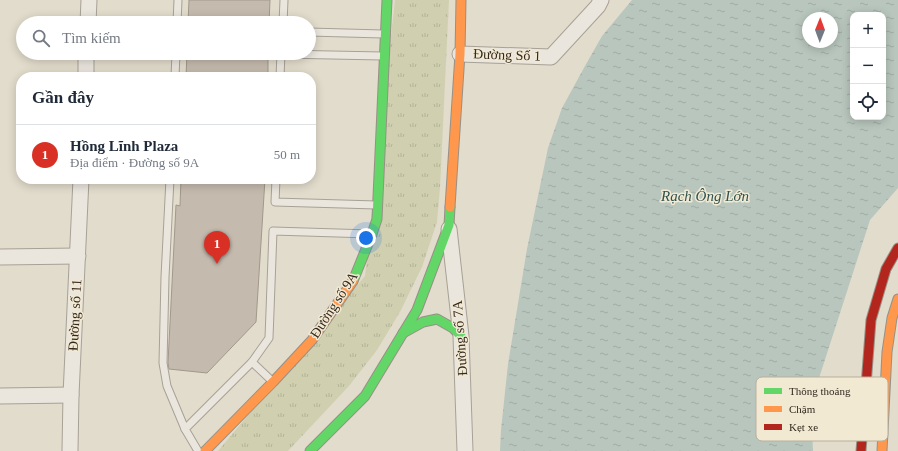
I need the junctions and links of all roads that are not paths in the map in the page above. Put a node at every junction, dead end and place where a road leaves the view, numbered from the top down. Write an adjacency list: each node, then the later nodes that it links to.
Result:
1 (88, 0): 7 (street)
2 (178, 0): 8 (lane)
3 (284, 0): 9 (lane)
4 (387, 0): 11 (main road, Đường số 9A)
5 (461, 0): 13 (main road)
6 (602, 0): 13 (street, Đường Số 1)
7 (88, 16)
8 (177, 16)
9 (283, 16)
10 (316, 32): 11 (lane)
11 (386, 34): 14 (main road, Đường số 9A)
12 (316, 54): 14 (lane)
13 (460, 54): 25 (main road)
14 (384, 56): 24 (main road, Đường số 9A)
15 (86, 60): 18 (street)
16 (176, 60): 19 (lane)
17 (281, 60): 20 (lane)
18 (86, 72)
19 (175, 72)
20 (280, 72)
21 (82, 184): 29 (street, Đường số 11)
22 (170, 184): 39 (lane)
23 (276, 184): 24 (lane)
24 (377, 206): 26 (main road, Đường số 9A)
25 (449, 225): 31 (main road); 32 (street, Đường số 7A)
26 (372, 234): 33 (lane); 36 (main road, Đường số 9A)
27 (898, 248): 34 (main road)
28 (0, 256): 29 (street)
29 (78, 256): 38 (street, Đường số 11)
30 (898, 299): 35 (main road)
31 (403, 333): 32 (main road); 45 (main road)
32 (462, 336): 46 (street, Đường số 7A)
33 (252, 362): 36 (lane); 39 (lane)
34 (866, 377)
35 (885, 377)
36 (273, 382): 44 (main road, Đường số 9A)
37 (0, 396): 38 (street)
38 (71, 396): 42 (street, Đường số 11)
39 (185, 430): 43 (lane)
40 (862, 441): 47 (main road)
41 (882, 441): 48 (main road)
42 (70, 451)
43 (198, 451)
44 (205, 451)
45 (310, 451)
46 (465, 451)
47 (861, 451)
48 (882, 451)

